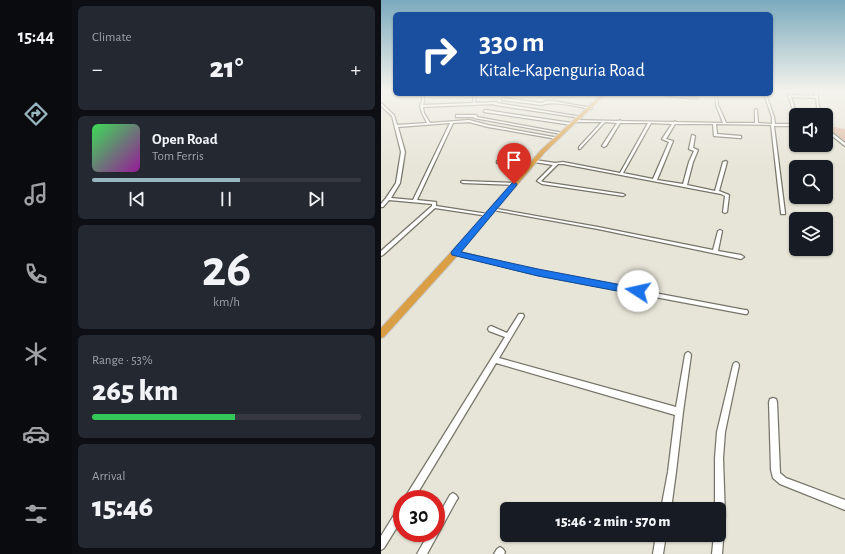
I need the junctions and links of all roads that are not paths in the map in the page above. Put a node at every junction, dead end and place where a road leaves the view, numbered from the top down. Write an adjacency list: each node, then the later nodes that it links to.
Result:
1 (392, 116): 24 (street)
2 (425, 116): 20 (street)
3 (457, 116): 4 (street)
4 (475, 116): 11 (street); 25 (street)
5 (529, 116): 12 (street)
6 (551, 116): 12 (street)
7 (582, 116): 12 (highway)
8 (722, 116): 19 (street)
9 (756, 116): 21 (street)
10 (773, 116): 22 (street)
11 (469, 121): 15 (street); 29 (street)
12 (576, 121): 13 (street); 25 (highway)
13 (605, 121): 14 (street); 32 (street)
14 (620, 121): 16 (street); 31 (street)
15 (452, 122): 20 (street); 45 (street)
16 (650, 122): 17 (street); 37 (street)
17 (675, 122): 18 (street); 38 (street)
18 (714, 123): 19 (street); 28 (street)
19 (725, 123): 21 (street)
20 (429, 124): 24 (street)
21 (757, 124): 22 (street)
22 (773, 125): 23 (street); 50 (street)
23 (789, 125)
24 (396, 126): 44 (street)
25 (563, 133): 29 (highway)
26 (833, 135): 30 (street)
27 (693, 136): 41 (street)
28 (740, 137)
29 (557, 138): 34 (highway)
30 (845, 145)
31 (603, 146)
32 (580, 148)
33 (498, 162): 34 (street)
34 (534, 162): 36 (street); 40 (highway)
35 (725, 162): 42 (street)
36 (556, 164): 37 (street); 43 (street)
37 (621, 174): 38 (street)
38 (655, 180): 41 (street)
39 (463, 182): 40 (street)
40 (514, 184): 48 (highway)
41 (685, 186): 42 (street)
42 (717, 192): 49 (street)
43 (623, 195)
44 (388, 200): 45 (street); 46 (street)
45 (415, 201): 47 (street)
46 (381, 206)
47 (434, 207): 51 (street); 55 (street)
48 (493, 209): 51 (highway); 53 (street)
49 (725, 212)
50 (783, 212)
51 (488, 215): 54 (highway)
52 (720, 231): 53 (street)
53 (715, 251): 56 (street)
54 (455, 253): 57 (street); 60 (highway)
55 (381, 254)
56 (741, 257)
57 (745, 312)
58 (521, 316): 61 (street)
59 (491, 329): 61 (street)
60 (381, 334)
61 (509, 336): 63 (street)
62 (688, 355): 66 (street)
63 (494, 360): 66 (street); 67 (street)
64 (735, 365): 78 (street)
65 (773, 402): 70 (street)
66 (679, 412): 69 (street)
67 (415, 490)
68 (453, 498): 71 (street)
69 (666, 502)
70 (845, 505)
71 (445, 513)
72 (393, 525): 75 (street)
73 (429, 542): 76 (street)
74 (660, 542): 77 (street)
75 (381, 544)
76 (422, 554)
77 (658, 554)
78 (717, 554)

